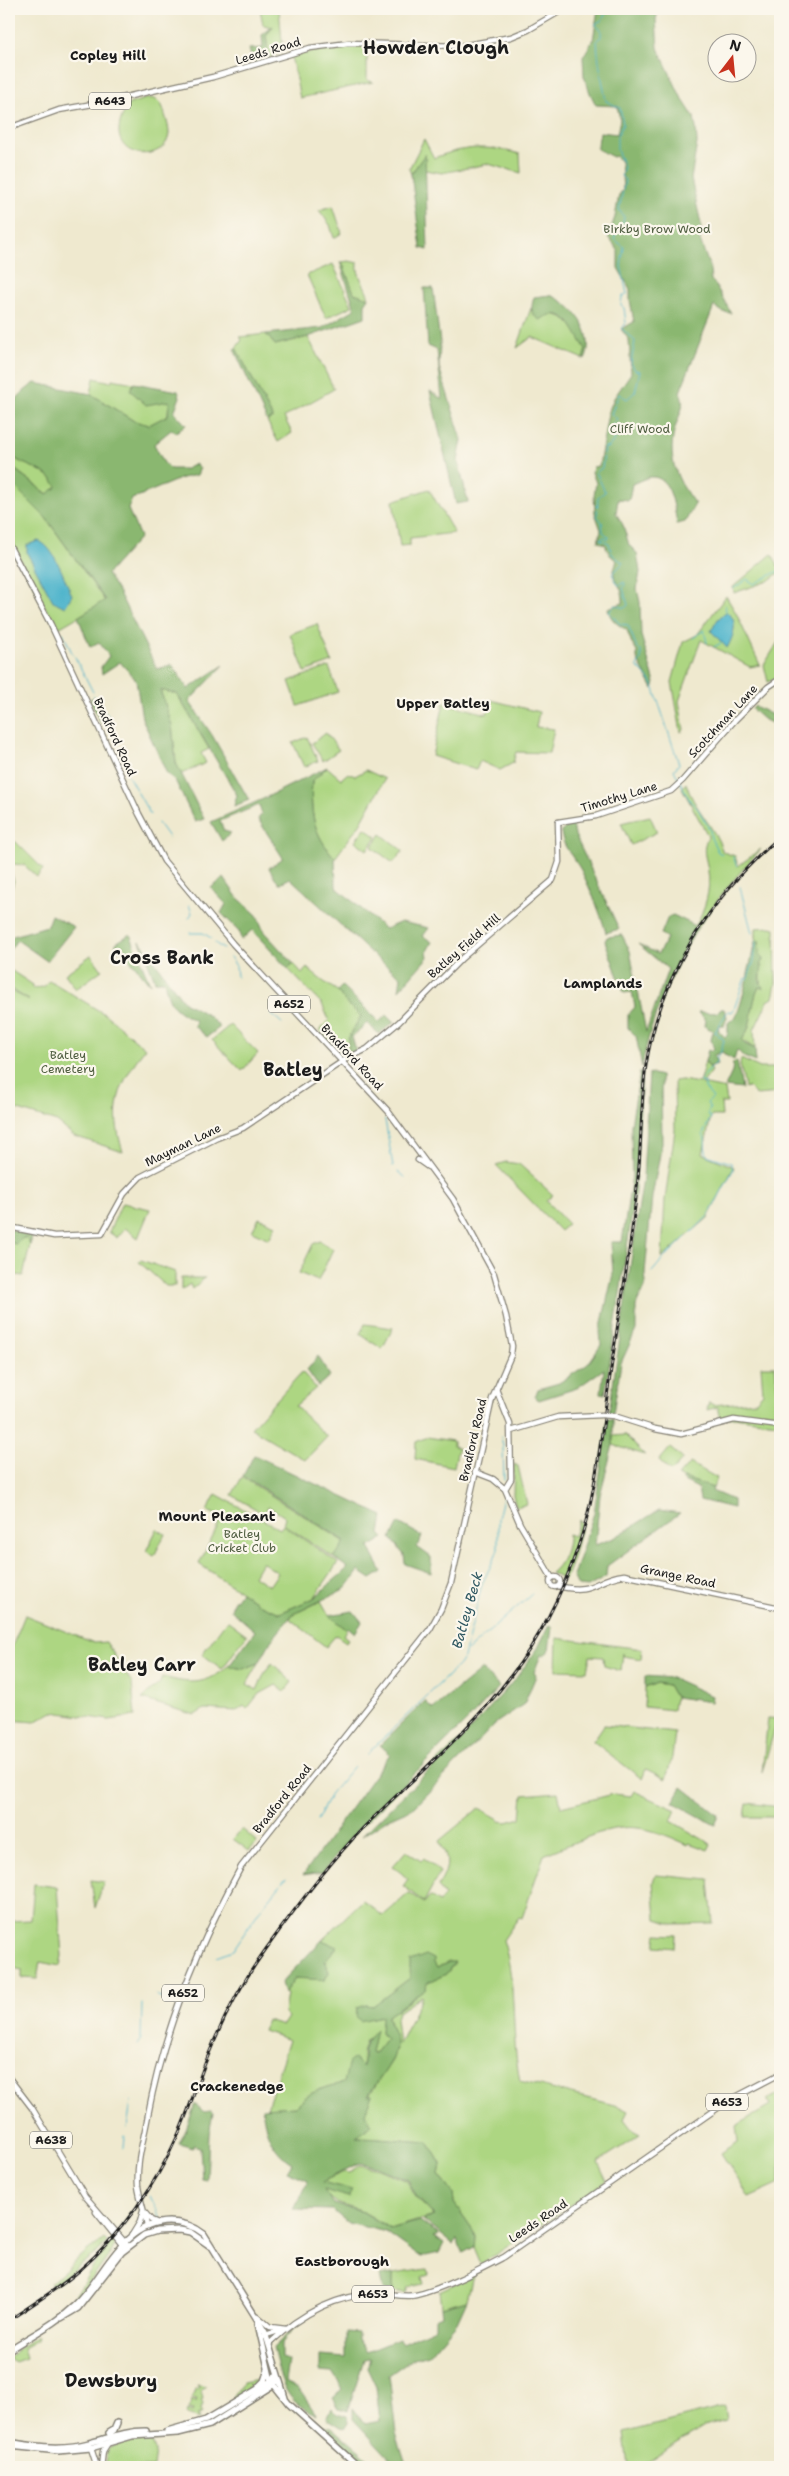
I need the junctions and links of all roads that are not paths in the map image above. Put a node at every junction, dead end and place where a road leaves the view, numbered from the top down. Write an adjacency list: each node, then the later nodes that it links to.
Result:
1 (564, 9): 2 (main road, Leeds Road / A643)
2 (9, 128)
3 (9, 545): 9 (main road, Bradford Road / A652)
4 (780, 678): 5 (main road, Scotchman Lane)
5 (683, 780): 6 (main road, Timothy Lane)
6 (571, 820): 7 (main road, Timothy Lane); 8 (main road)
7 (558, 822): 8 (main road, Batley Field Hill)
8 (558, 831): 9 (main road, Batley Field Hill)
9 (342, 1061): 10 (main road, Batley Field Hill); 12 (main road, Bradford Road / A652)
10 (243, 1128): 13 (main road, Mayman Lane)
11 (418, 1160): 12 (main road)
12 (435, 1172): 14 (main road, Bradford Road / A652)
13 (9, 1227)
14 (496, 1389): 16 (main road); 17 (main road, Bradford Road / A652)
15 (780, 1426): 16 (main road, bridge)
16 (511, 1430): 18 (main road)
17 (475, 1472): 18 (main road); 24 (main road, Bradford Road / A652)
18 (505, 1489): 19 (main road)
19 (552, 1578): 20 (main road, Grange Road); 20 (main road)
20 (559, 1584): 21 (main road, Grange Road)
21 (780, 1608)
22 (780, 2074): 31 (main road, Leeds Road / A653)
23 (9, 2078): 28 (main road, A638)
24 (143, 2211): 25 (main road); 26 (main road, Bradford Road / A652); 27 (main road)
25 (160, 2223): 26 (highway); 29 (highway)
26 (147, 2229): 27 (highway); 28 (highway); 29 (highway)
27 (132, 2235): 28 (highway)
28 (125, 2245): 33 (highway)
29 (213, 2248): 30 (highway)
30 (257, 2316): 31 (main road); 32 (highway)
31 (287, 2329): 32 (main road, Leeds Road / A653); 32 (main road, Leeds Road / A653)
32 (266, 2339): 34 (highway); 35 (highway)
33 (9, 2350)
34 (268, 2368): 35 (highway); 36 (highway)
35 (276, 2383): 36 (highway); 37 (highway); 38 (highway)
36 (256, 2390): 39 (highway)
37 (263, 2390): 38 (highway); 39 (highway)
38 (285, 2398): 49 (highway)
39 (208, 2423): 41 (highway); 42 (highway)
40 (117, 2424): 43 (highway)
41 (117, 2433): 42 (highway); 43 (highway)
42 (132, 2436): 45 (highway)
43 (98, 2440): 47 (highway)
44 (9, 2442): 47 (highway)
45 (108, 2443): 47 (highway); 48 (main road)
46 (9, 2446): 47 (highway)
47 (90, 2446): 48 (main road)
48 (99, 2467)
49 (359, 2467)

